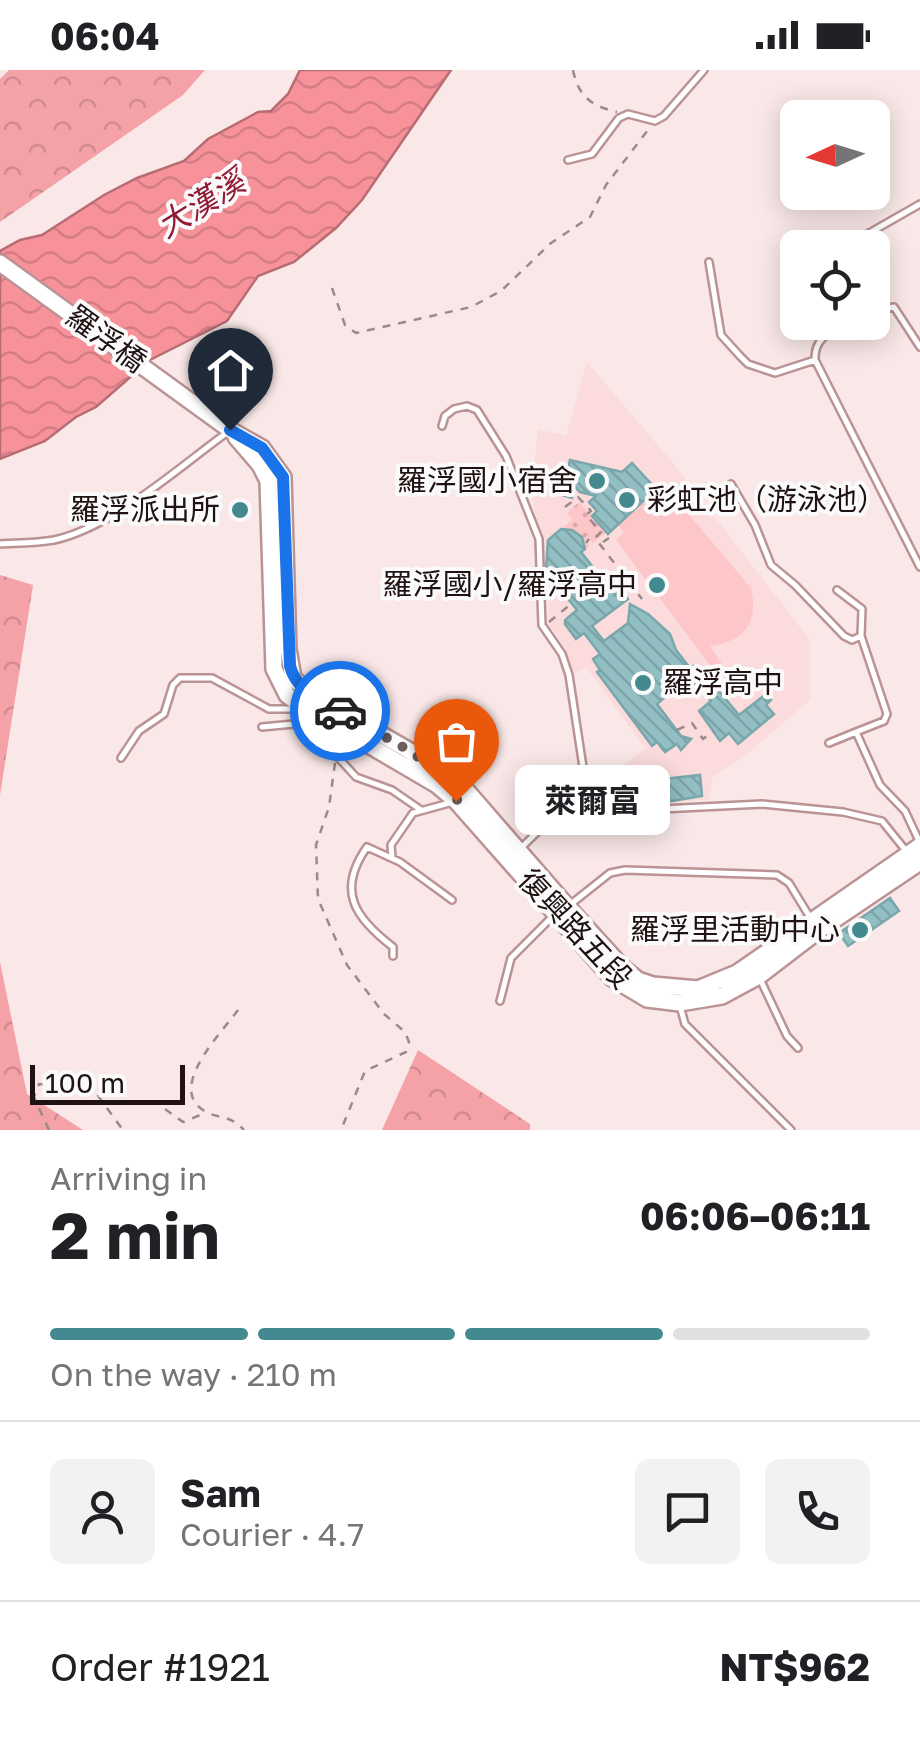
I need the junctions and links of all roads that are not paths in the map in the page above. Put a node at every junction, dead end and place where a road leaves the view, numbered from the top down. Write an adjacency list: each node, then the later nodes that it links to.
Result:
1 (704, 70): 2 (lane)
2 (568, 160)
3 (920, 204): 4 (lane)
4 (874, 230)
5 (709, 262): 10 (lane)
6 (0, 263): 12 (main road, 羅浮橋)
7 (890, 308): 9 (lane)
8 (818, 340): 10 (lane)
9 (920, 347)
10 (815, 360): 15 (lane)
11 (442, 426): 28 (lane)
12 (230, 430): 14 (lane); 18 (main road)
13 (731, 484): 17 (lane)
14 (0, 544)
15 (920, 568)
16 (837, 590): 17 (lane)
17 (860, 636): 22 (lane)
18 (282, 667): 19 (main road, 復興路五段); 25 (main road, 復興路五段)
19 (306, 709): 27 (lane); 29 (main road, 復興路五段)
20 (476, 719): 25 (lane)
21 (262, 728): 23 (lane)
22 (856, 732): 24 (lane); 32 (lane)
23 (334, 738)
24 (829, 743)
25 (408, 750): 29 (main road, 復興路五段)
26 (336, 755): 30 (lane)
27 (121, 758)
28 (590, 780): 31 (lane); 32 (lane)
29 (461, 795): 30 (lane); 31 (main road, 復興路五段)
30 (421, 810): 33 (lane)
31 (513, 854): 35 (main road, 復興路五段)
32 (918, 855): 36 (main road, 復興路五段)
33 (392, 857): 34 (lane); 37 (lane)
34 (452, 900)
35 (561, 911): 36 (lane); 38 (main road, 復興路五段); 40 (lane); 41 (main road, 復興路五段)
36 (815, 925): 38 (main road, 復興路五段); 39 (main road, 復興路五段)
37 (393, 956)
38 (737, 972): 39 (lane)
39 (759, 976): 41 (main road, 復興路五段); 42 (lane)
40 (500, 1002)
41 (680, 1004): 43 (lane)
42 (798, 1048)
43 (791, 1130)

